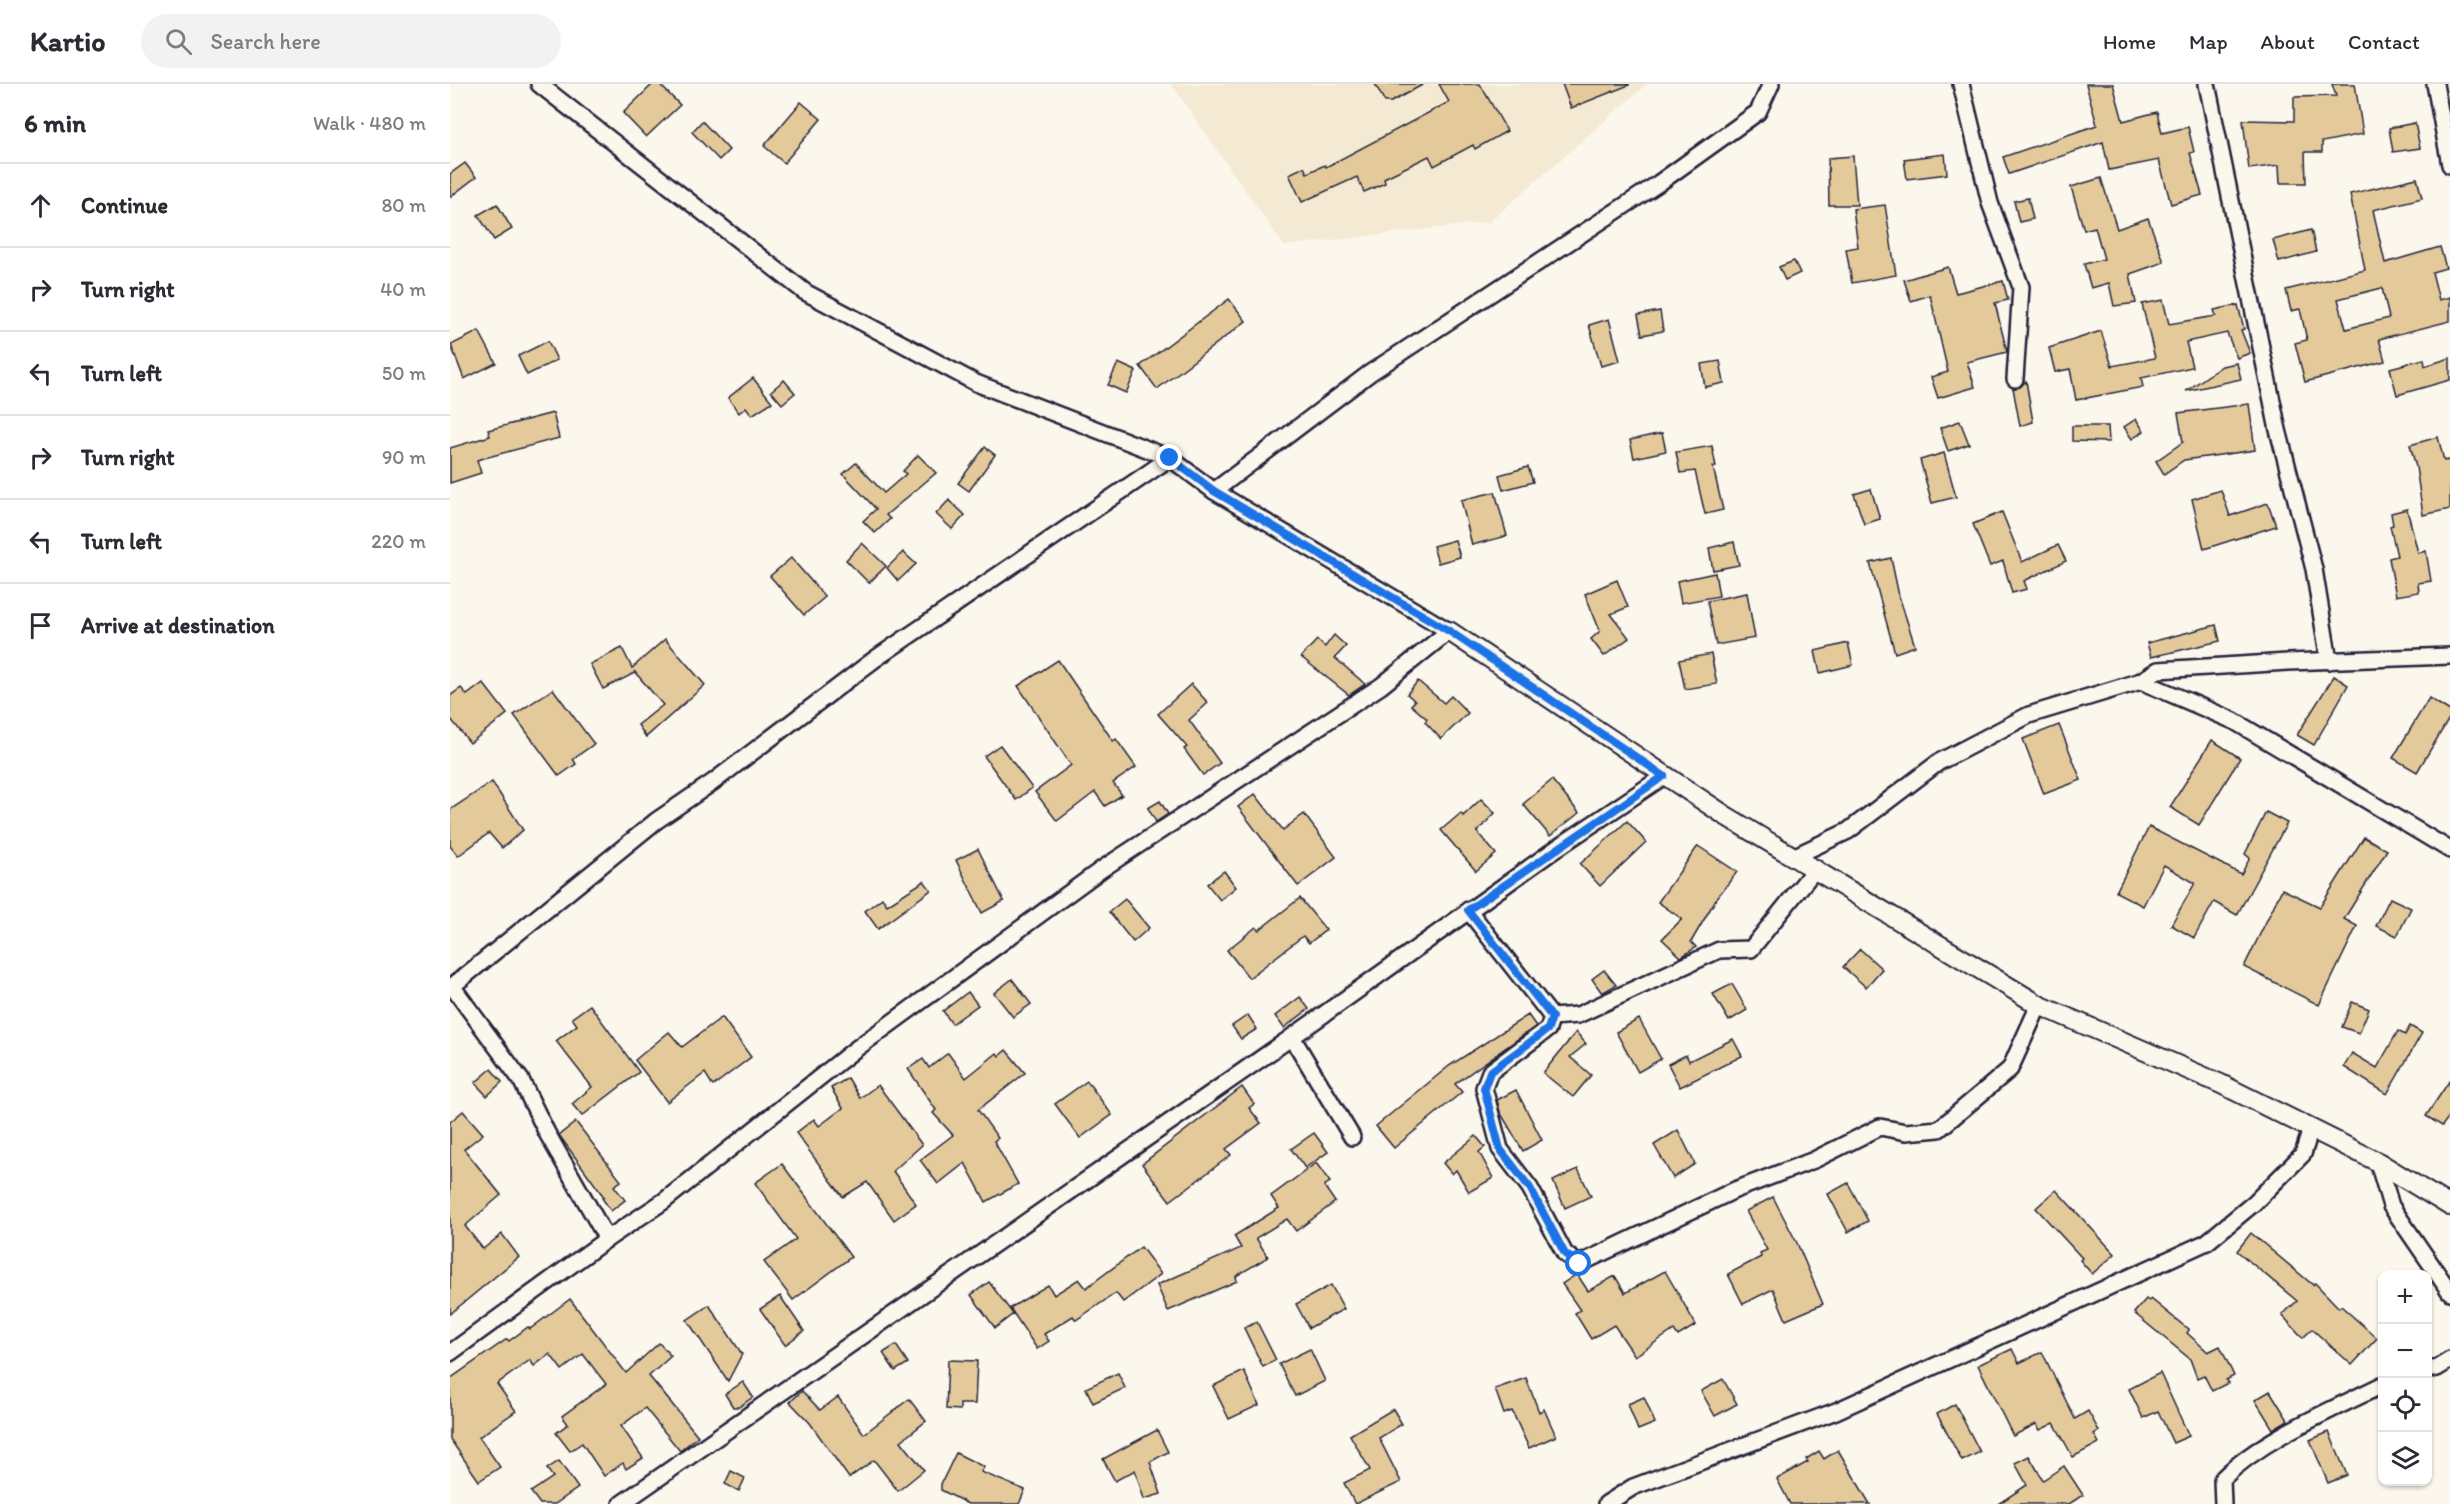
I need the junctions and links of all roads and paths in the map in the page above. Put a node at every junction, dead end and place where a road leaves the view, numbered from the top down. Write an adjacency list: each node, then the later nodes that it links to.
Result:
1 (539, 84): 8 (street)
2 (1770, 84): 9 (street)
3 (1961, 84): 7 (street)
4 (2207, 84): 12 (street)
5 (2435, 84): 6 (street)
6 (2450, 165)
7 (2015, 379)
8 (1170, 458): 9 (street); 19 (street)
9 (1214, 491): 10 (street)
10 (1449, 631): 14 (street); 27 (street)
11 (2450, 656): 12 (street)
12 (2329, 661): 13 (street)
13 (2141, 681): 15 (street); 16 (street)
14 (1664, 776): 16 (street); 18 (street)
15 (2450, 850)
16 (1795, 856): 17 (street)
17 (1816, 868): 20 (street); 21 (street)
18 (1468, 910): 21 (street); 22 (street)
19 (451, 987): 27 (street)
20 (2039, 1005): 21 (street); 23 (street)
21 (1552, 1017)
22 (1292, 1037): 24 (street); 33 (street)
23 (2311, 1129): 25 (street); 34 (street)
24 (1352, 1137)
25 (2378, 1162): 26 (street); 28 (street)
26 (2450, 1206)
27 (606, 1239): 29 (street)
28 (2450, 1292)
29 (450, 1353)
30 (2450, 1360): 31 (street)
31 (2432, 1369)
32 (2378, 1387): 35 (street)
33 (621, 1504)
34 (1606, 1504)
35 (2223, 1504)

